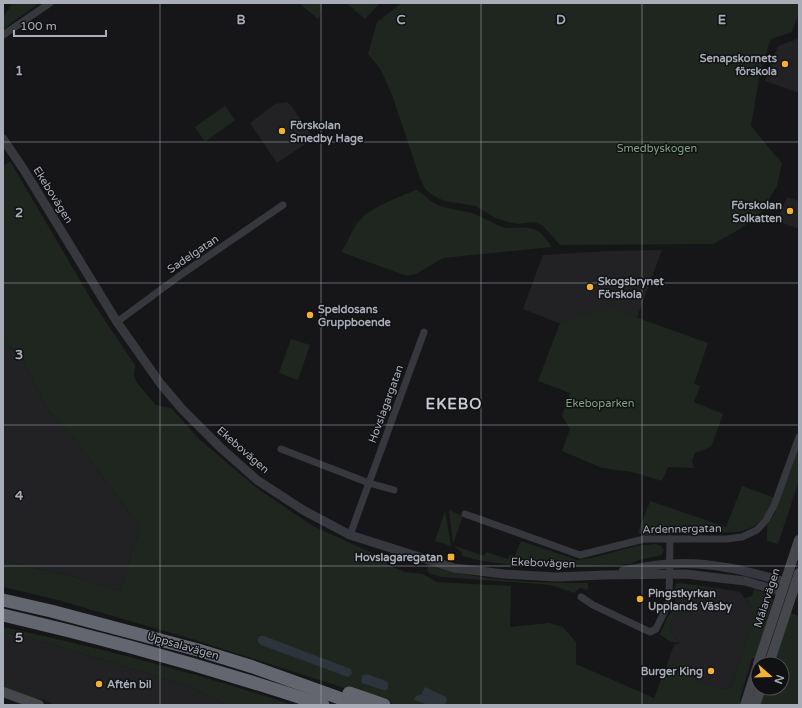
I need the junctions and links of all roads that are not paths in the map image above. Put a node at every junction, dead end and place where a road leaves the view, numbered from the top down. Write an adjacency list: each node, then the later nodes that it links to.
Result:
1 (50, 3): 2 (street)
2 (3, 35)
3 (3, 139): 5 (street, Ekebovägen)
4 (283, 205): 5 (street, Sadelgatan)
5 (117, 322): 12 (street, Ekebovägen)
6 (424, 332): 9 (street, Hovslagargatan)
7 (799, 437): 13 (street, Ardennergatan)
8 (281, 449): 9 (street)
9 (369, 482): 10 (street); 12 (street, Hovslagargatan)
10 (394, 490)
11 (464, 514): 13 (street, Ardennergatan)
12 (350, 535): 18 (street, Ekebovägen)
13 (670, 539): 15 (street)
14 (799, 540): 19 (main road, Mälarvägen)
15 (669, 564): 17 (street); 18 (street, Ekebovägen); 19 (street, Ekebovägen)
16 (799, 573): 19 (main road, Mälarvägen)
17 (670, 574): 18 (street, Ekebovägen); 20 (street, Ekebovägen); 21 (street)
18 (604, 575)
19 (793, 584): 20 (main road, Mälarvägen)
20 (791, 594): 24 (main road, Mälarvägen); 25 (main road, Mälarvägen)
21 (581, 597)
22 (3, 600): 26 (highway, Uppsalavägen)
23 (3, 615): 29 (highway, Uppsalavägen)
24 (762, 656)
25 (772, 656)
26 (253, 667): 33 (highway, Uppsalavägen); 34 (highway)
27 (750, 689): 35 (main road, Mälarvägen)
28 (3, 692): 30 (main road)
29 (302, 698): 31 (highway); 32 (highway, Uppsalavägen)
30 (39, 705)
31 (319, 705)
32 (323, 705)
33 (359, 705)
34 (384, 705)
35 (745, 705)

